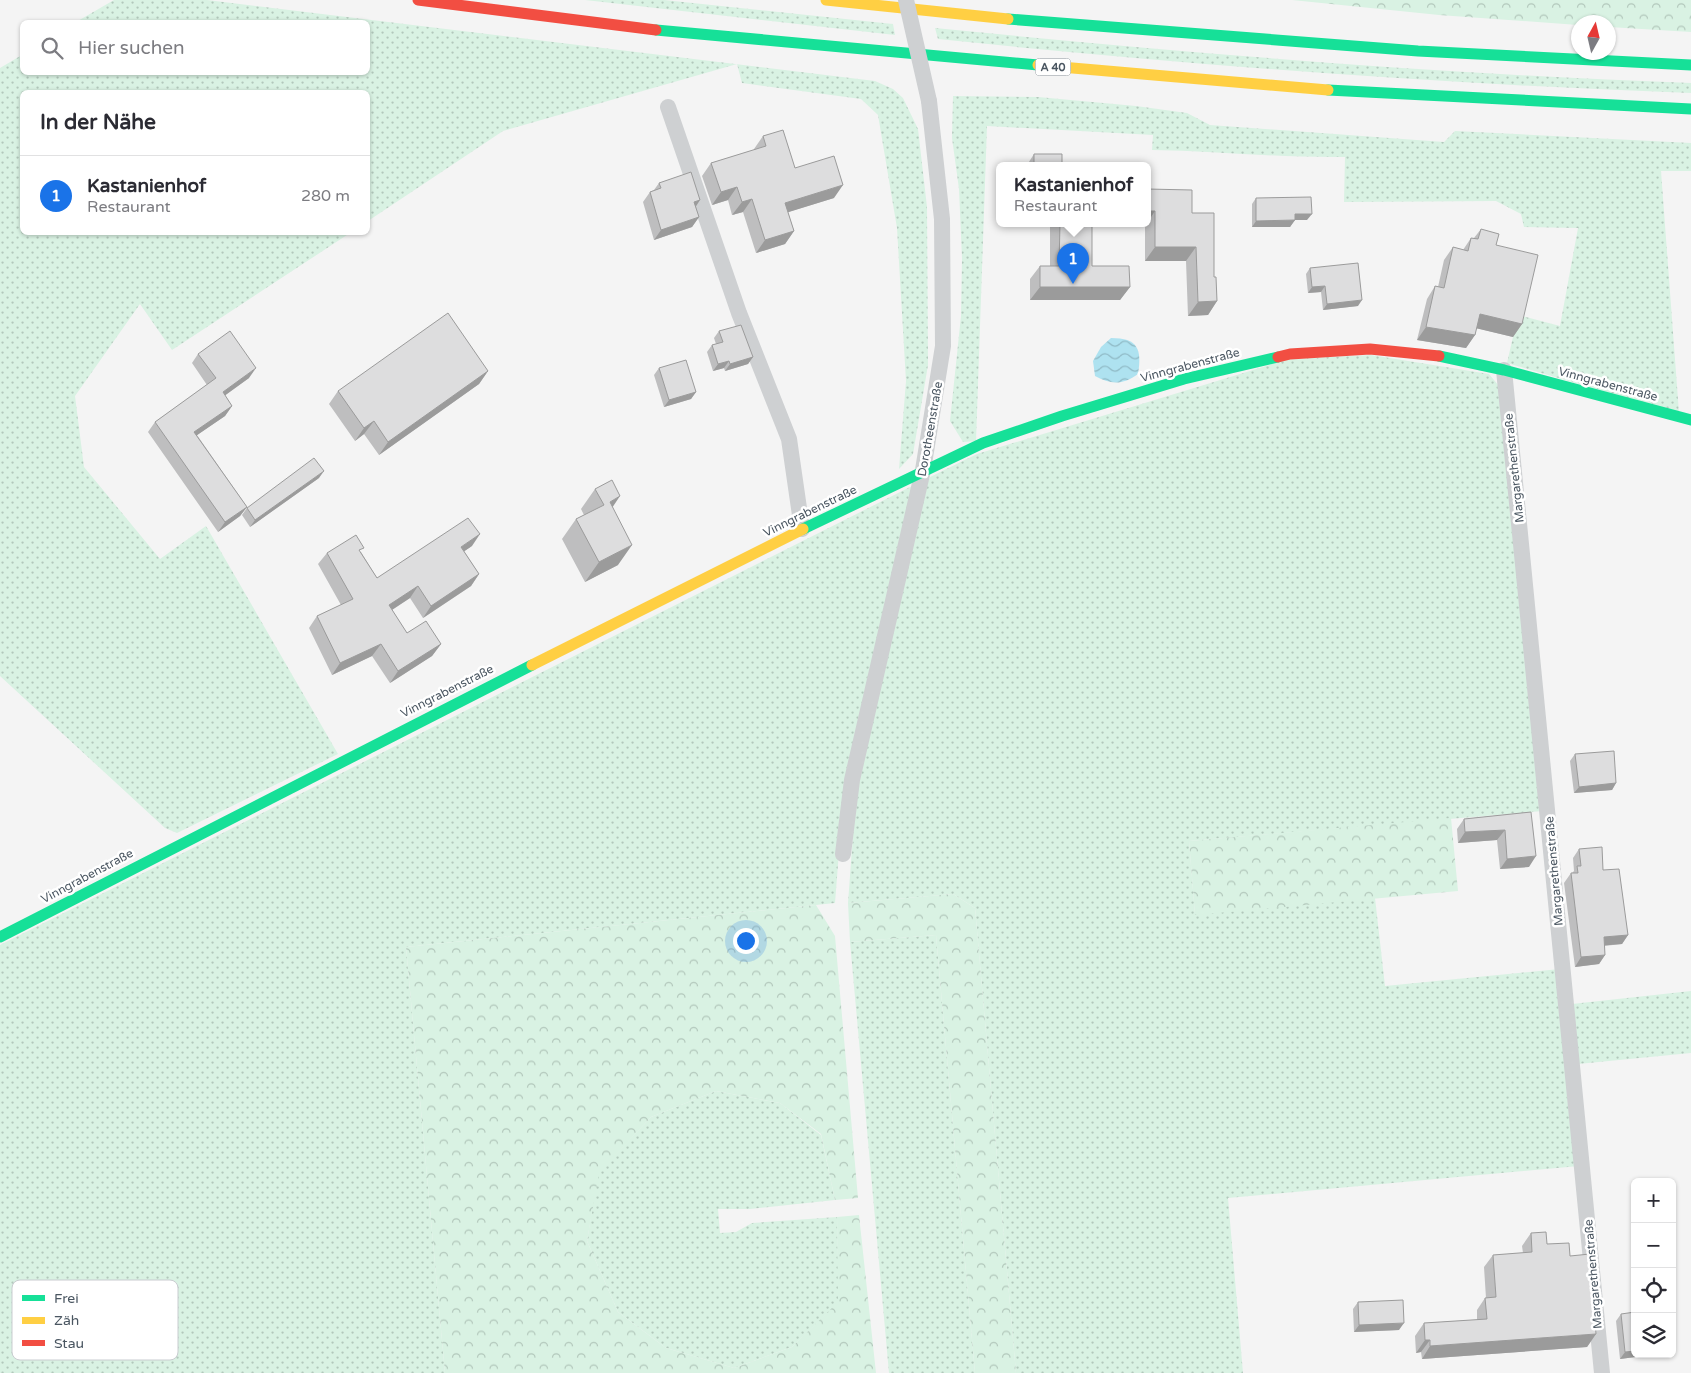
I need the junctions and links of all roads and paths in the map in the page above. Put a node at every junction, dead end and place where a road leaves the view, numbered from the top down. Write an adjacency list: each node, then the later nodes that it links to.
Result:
1 (418, 0): 6 (main road, A 40)
2 (826, 0): 4 (main road)
3 (906, 0): 9 (street, Dorotheenstraße, bridge)
4 (1691, 65)
5 (668, 107): 10 (street)
6 (1691, 109)
7 (1504, 370): 8 (main road, Vinngrabenstraße); 9 (main road, Vinngrabenstraße); 13 (street, Margarethenstraße)
8 (1691, 420)
9 (923, 470): 10 (main road, Vinngrabenstraße); 11 (street, Dorotheenstraße)
10 (802, 529): 12 (main road, Vinngrabenstraße)
11 (843, 854)
12 (0, 937)
13 (1602, 1373)

